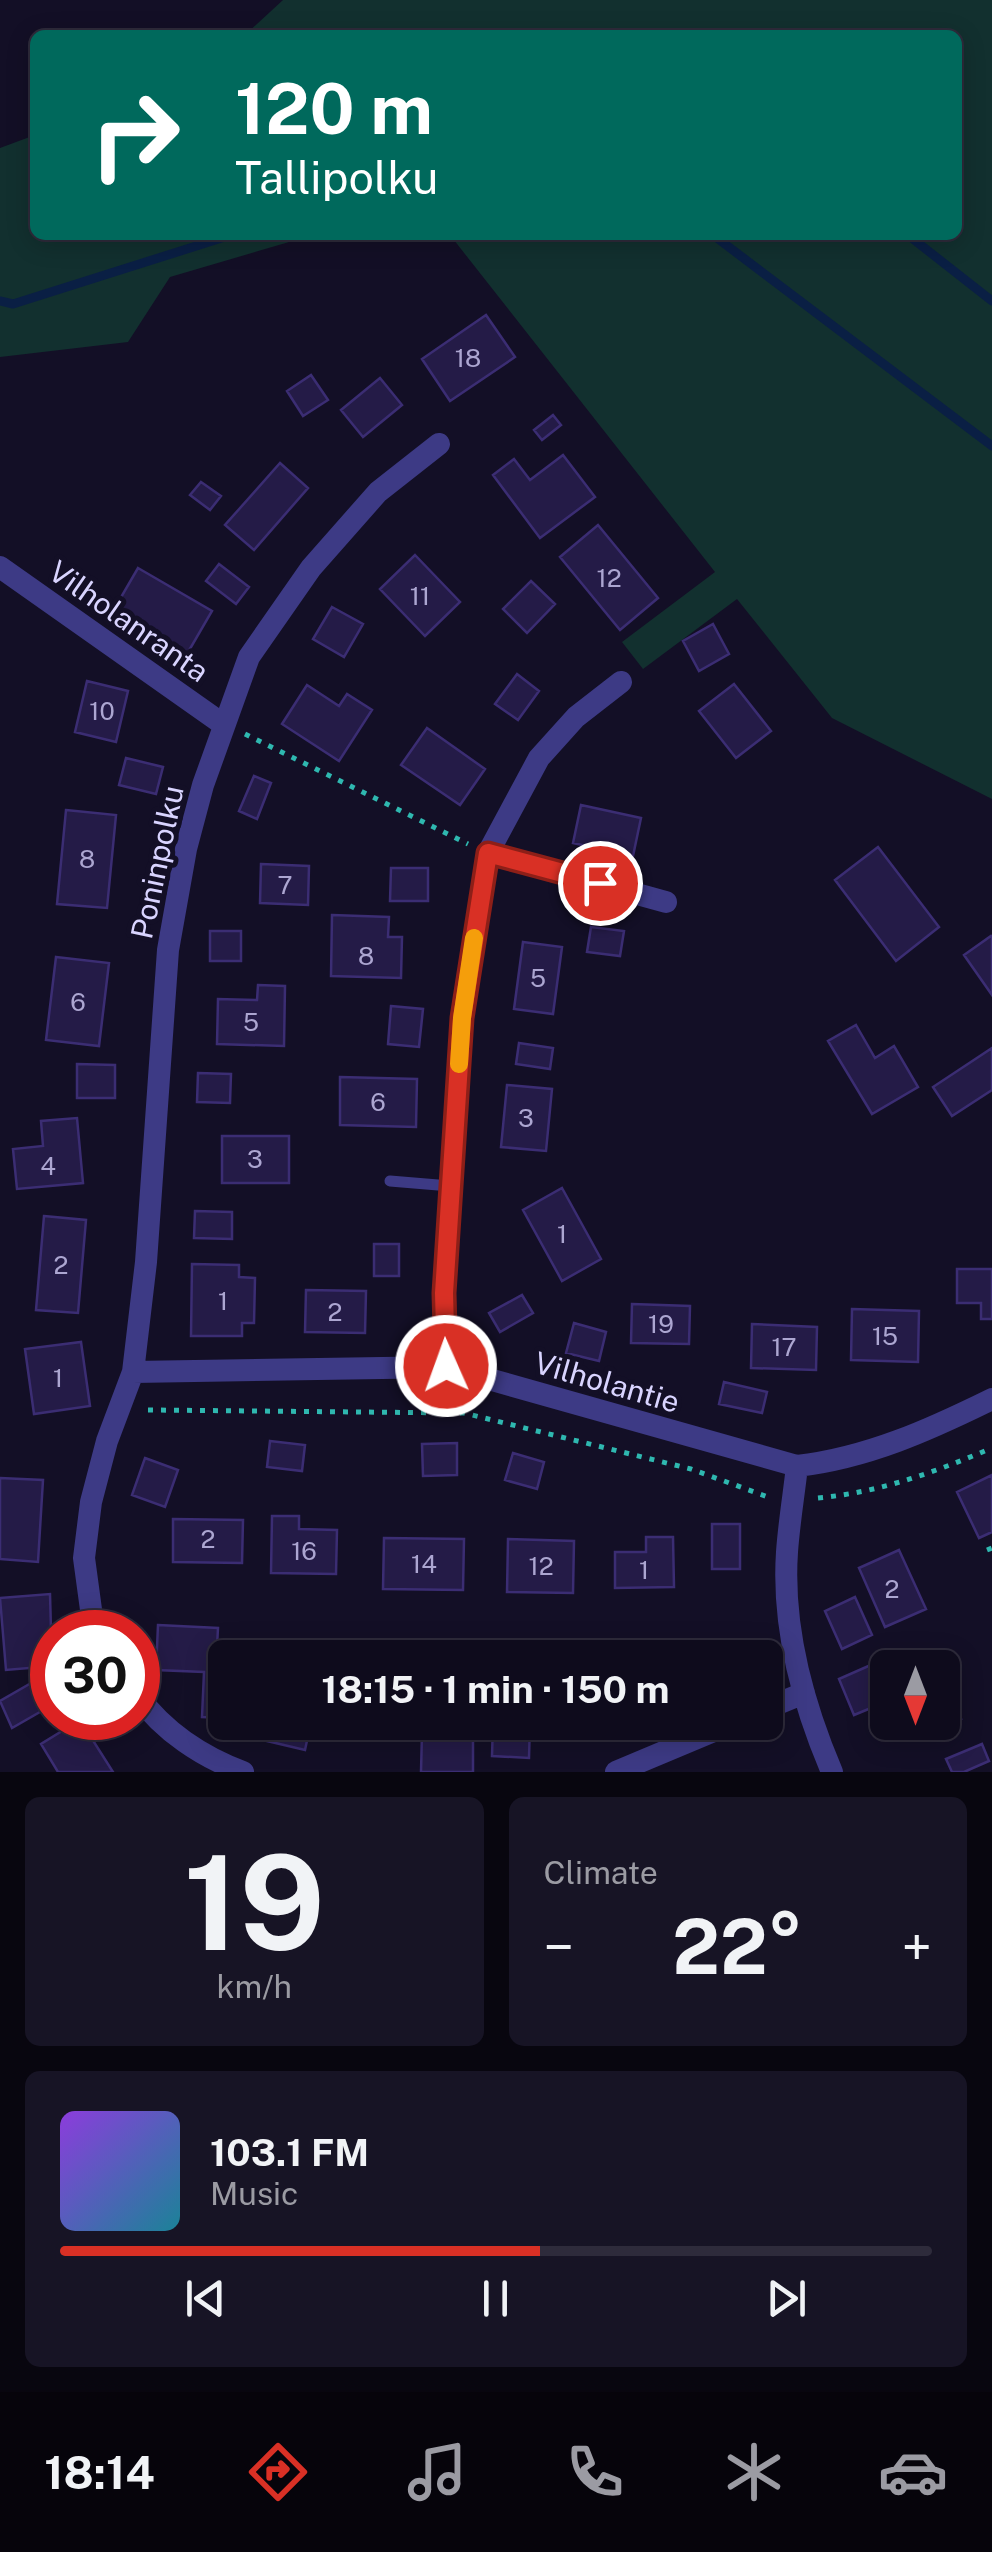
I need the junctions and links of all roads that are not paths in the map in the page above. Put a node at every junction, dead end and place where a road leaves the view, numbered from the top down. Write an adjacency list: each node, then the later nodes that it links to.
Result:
1 (439, 444): 4 (street, Poninpolku)
2 (0, 567): 4 (street, Vilholanranta)
3 (621, 682): 5 (street)
4 (224, 724): 10 (street, Poninpolku)
5 (488, 853): 6 (street); 8 (street)
6 (666, 902)
7 (390, 1181): 8 (lane)
8 (450, 1186): 9 (street)
9 (446, 1366): 10 (street, Vilholantie); 12 (street, Vilholantie)
10 (133, 1372): 13 (street, Poninpolku)
11 (992, 1399): 12 (street, Vilholantie)
12 (796, 1466): 14 (street)
13 (91, 1610)
14 (804, 1693): 15 (street); 20 (street)
15 (783, 1702)
16 (160, 1722): 18 (street)
17 (692, 1740): 19 (street)
18 (243, 1772)
19 (616, 1772)
20 (832, 1772)

